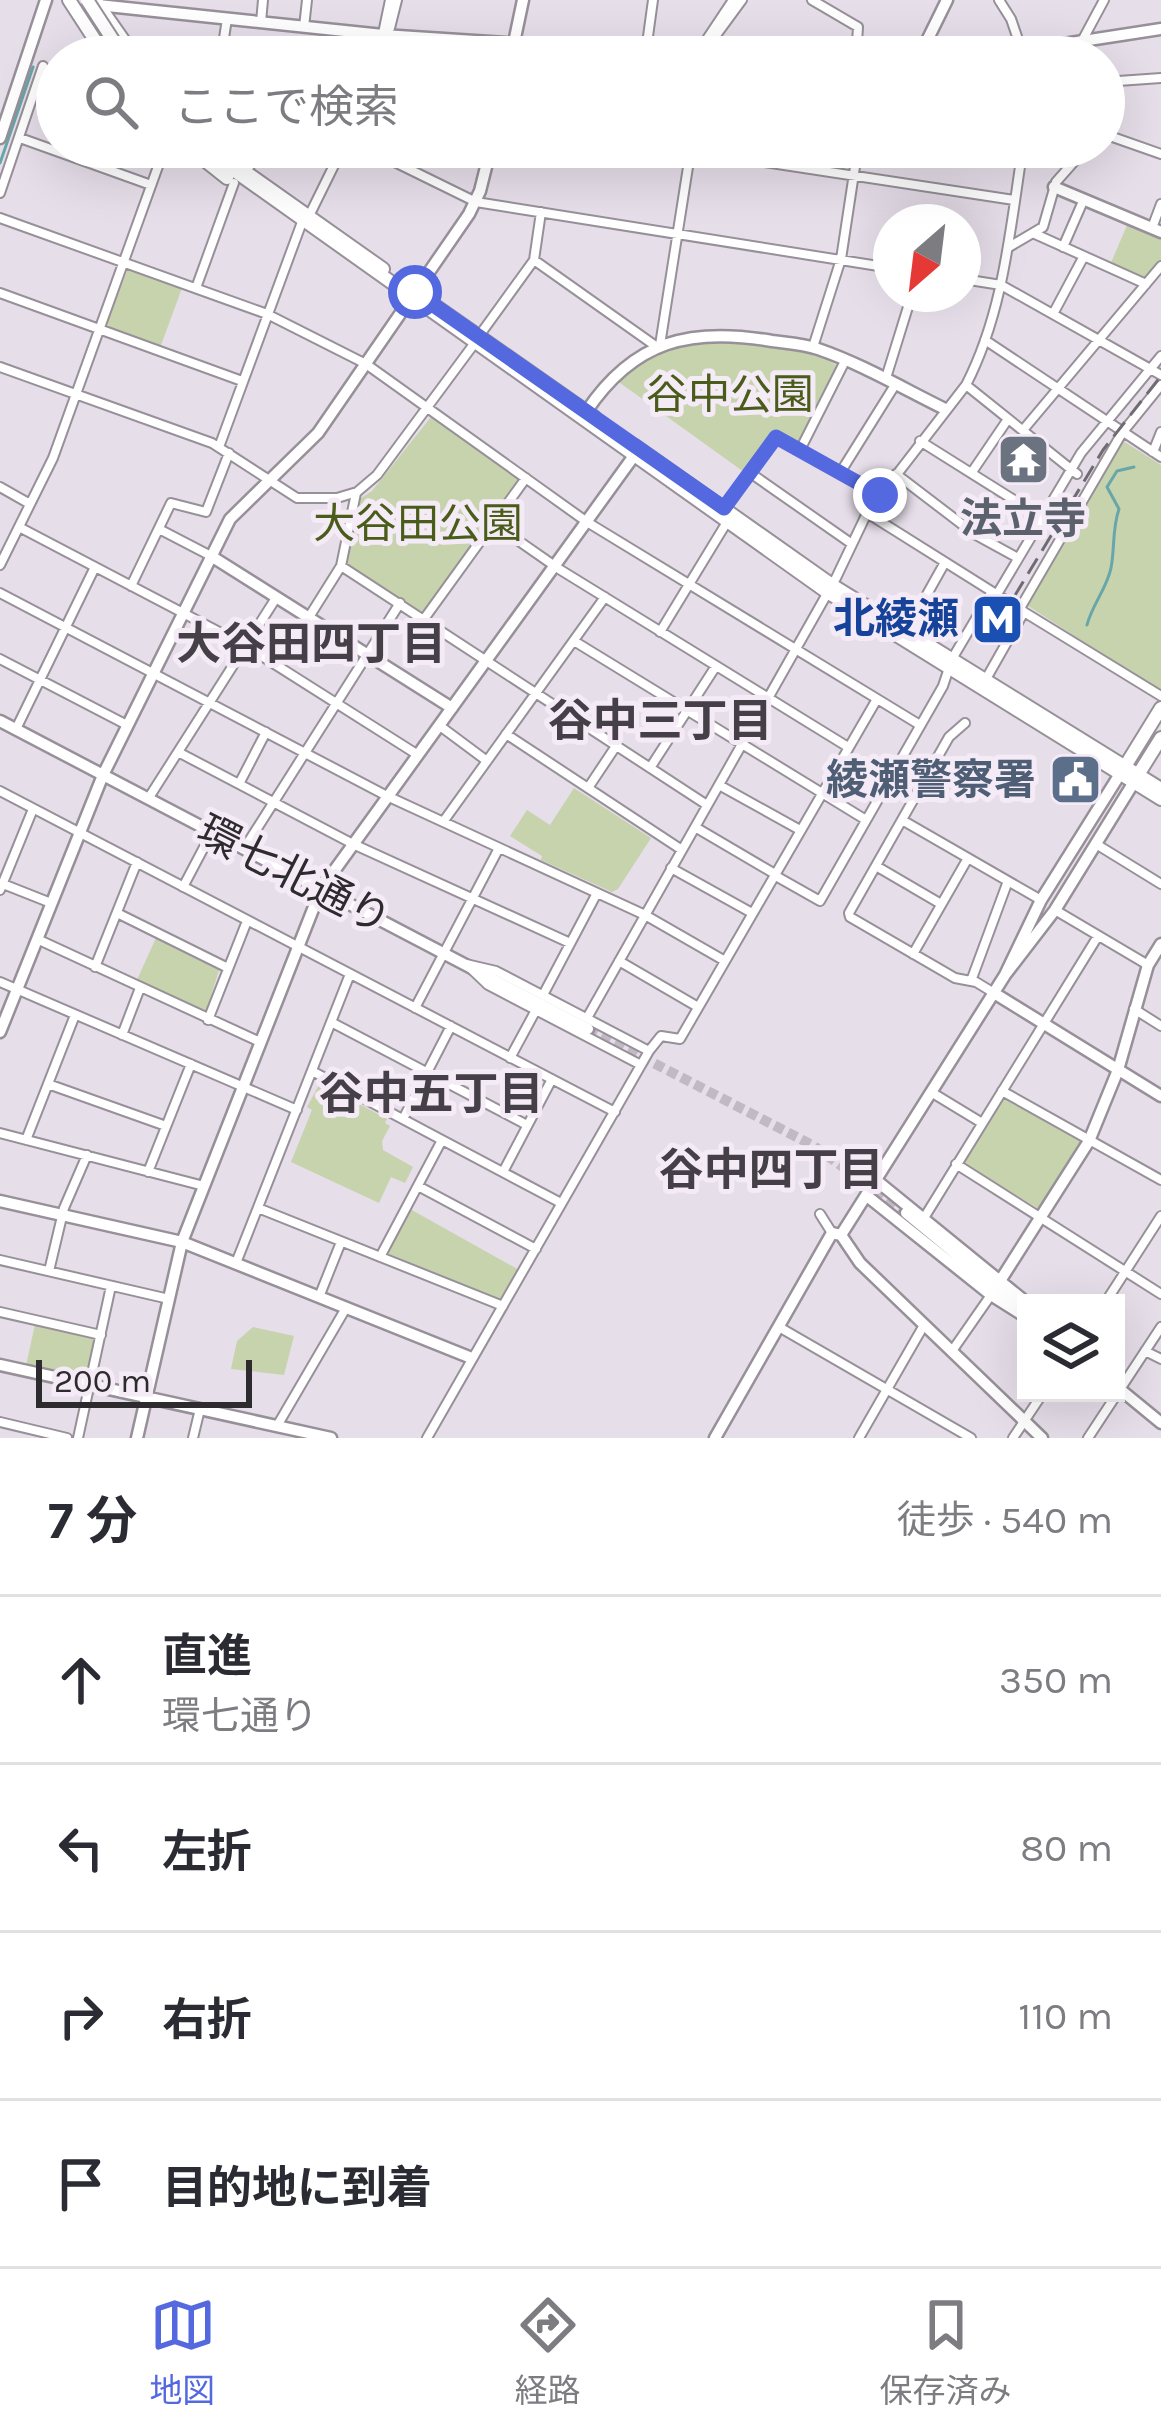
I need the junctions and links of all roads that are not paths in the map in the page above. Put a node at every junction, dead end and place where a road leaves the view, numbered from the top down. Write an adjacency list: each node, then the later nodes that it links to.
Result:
1 (46, 0): 38 (street)
2 (210, 0): 15 (street)
3 (263, 0): 17 (street)
4 (307, 0): 18 (street)
5 (393, 0): 20 (street)
6 (523, 0): 27 (street)
7 (653, 0): 28 (street)
8 (737, 0): 29 (street)
9 (812, 0): 30 (street)
10 (947, 0): 31 (street)
11 (999, 0): 32 (street)
12 (1104, 0): 33 (street)
13 (80, 1): 14 (street); 21 (main road); 22 (main road, bridge); 23 (main road, bridge); 24 (main road)
14 (152, 5): 15 (street)
15 (208, 17): 16 (street)
16 (227, 19): 17 (street); 25 (street)
17 (261, 22): 18 (street)
18 (304, 27): 20 (street)
19 (1161, 29): 34 (street)
20 (383, 35): 26 (street)
21 (96, 36)
22 (102, 36)
23 (108, 36)
24 (114, 36)
25 (224, 36)
26 (399, 36)
27 (515, 36)
28 (648, 36)
29 (714, 36)
30 (857, 36)
31 (929, 36)
32 (1016, 36)
33 (1085, 36)
34 (1115, 36)
35 (1161, 78): 36 (street)
36 (1125, 81)
37 (36, 88): 39 (street)
38 (0, 138)
39 (20, 138): 41 (street); 60 (street)
40 (1125, 141): 42 (street)
41 (36, 144)
42 (1161, 154)
43 (104, 168): 57 (street)
44 (157, 168): 57 (street)
45 (214, 168): 56 (main road)
46 (239, 168): 59 (main road)
47 (332, 168): 67 (street)
48 (407, 168): 63 (street)
49 (485, 168): 63 (street)
50 (688, 168): 69 (street)
51 (802, 168): 55 (street)
52 (855, 168): 55 (street)
53 (1019, 168): 62 (street)
54 (1070, 168): 58 (street)
55 (854, 177): 62 (street); 74 (street)
56 (234, 184): 59 (main road); 82 (street)
57 (151, 185): 76 (street)
58 (1054, 187): 61 (street); 70 (street)
59 (268, 192): 67 (main road)
60 (0, 194)
61 (1084, 199): 68 (street); 71 (street)
62 (1014, 200): 72 (street)
63 (476, 202): 65 (street); 84 (street)
64 (1161, 204): 68 (street)
65 (541, 212): 69 (street); 75 (street)
66 (0, 218): 76 (street)
67 (305, 219): 84 (main road); 86 (street)
68 (1156, 230)
69 (678, 233): 74 (street); 92 (street)
70 (1035, 234): 71 (street); 72 (street)
71 (1063, 247): 73 (street)
72 (1008, 248): 81 (street)
73 (1084, 256): 80 (street); 87 (street)
74 (841, 259): 77 (street); 93 (street)
75 (534, 260): 89 (street); 92 (street)
76 (123, 262): 82 (street); 88 (street)
77 (873, 265)
78 (1161, 266): 80 (street)
79 (981, 282): 81 (street)
80 (1146, 284): 91 (street)
81 (1001, 285): 87 (street); 90 (street)
82 (196, 288): 86 (street)
83 (0, 293): 88 (street)
84 (413, 295): 89 (main road); 96 (street)
85 (908, 312): 101 (street)
86 (267, 314): 96 (street); 100 (street)
87 (1053, 314): 91 (street)
88 (99, 329): 100 (street); 105 (street)
89 (476, 340): 106 (street); 108 (main road); 118 (main road)
90 (985, 340): 102 (street); 104 (street)
91 (1100, 340): 98 (street); 104 (street)
92 (659, 346): 93 (street); 108 (street)
93 (814, 347): 95 (street)
94 (1161, 356): 98 (street)
95 (845, 361): 101 (street); 116 (street)
96 (366, 364): 106 (street); 126 (street)
97 (0, 367): 105 (street)
98 (1149, 369): 99 (street); 110 (street)
99 (1161, 375)
100 (242, 381): 115 (street)
101 (890, 383): 107 (street); 123 (street)
102 (966, 385): 107 (street); 109 (street)
103 (1161, 385): 113 (street)
104 (1058, 388): 110 (street); 111 (street)
105 (76, 394): 115 (street); 130 (street)
106 (428, 409): 125 (street); 128 (street)
107 (945, 409): 114 (street)
108 (586, 412): 118 (main road)
109 (1009, 418): 111 (street); 122 (street)
110 (1106, 421): 113 (street); 120 (street)
111 (1023, 430): 120 (street)
112 (1161, 432): 119 (street)
113 (1123, 433): 119 (street); 154 (street)
114 (920, 441): 122 (street); 124 (street)
115 (219, 447): 117 (street)
116 (800, 450): 121 (street); 123 (street)
117 (229, 453): 126 (street); 137 (street)
118 (636, 453): 132 (main road); 134 (street)
119 (1157, 455)
120 (1074, 471): 133 (street); 150 (street)
121 (749, 472): 132 (street); 138 (street)
122 (972, 472): 133 (street)
123 (840, 473): 129 (street)
124 (896, 474): 129 (street); 140 (street)
125 (526, 478): 134 (street); 135 (street)
126 (268, 482): 128 (street); 139 (street)
127 (0, 487): 130 (street)
128 (356, 492): 143 (street)
129 (880, 495): 131 (street)
130 (30, 504): 136 (street)
131 (867, 513): 138 (street); 141 (street)
132 (725, 515): 146 (street); 148 (main road)
133 (1041, 517): 140 (street)
134 (587, 521): 144 (street); 146 (street)
135 (493, 523): 144 (street); 157 (street)
136 (19, 527): 142 (street); 145 (street)
137 (159, 529): 139 (street); 147 (street)
138 (852, 544): 148 (street)
139 (212, 556): 152 (street); 155 (street)
140 (1018, 558): 150 (street)
141 (944, 564): 150 (street); 159 (street)
142 (0, 565)
143 (341, 566): 153 (street); 156 (street)
144 (554, 566): 151 (street); 166 (street)
145 (95, 567): 147 (street); 158 (street)
146 (689, 584): 160 (street); 163 (street)
147 (131, 586): 155 (street)
148 (830, 589): 159 (main road); 163 (street); 167 (main road)
149 (0, 593): 158 (street)
150 (997, 595): 154 (street); 167 (street)
151 (604, 597): 160 (street); 161 (street)
152 (277, 598): 156 (street); 162 (street)
153 (400, 603): 157 (street); 164 (street)
154 (1021, 611): 170 (street); 173 (street)
155 (183, 613): 162 (street); 169 (street)
156 (309, 618): 164 (street)
157 (424, 619): 166 (street)
158 (65, 627): 169 (street); 171 (street)
159 (907, 631): 167 (main road)
160 (660, 632): 168 (street)
161 (574, 641): 172 (street); 180 (street)
162 (245, 646): 176 (street); 177 (street)
163 (796, 649): 174 (street); 175 (street)
164 (366, 655): 177 (street); 178 (street)
165 (0, 659): 171 (street)
166 (486, 661): 172 (street); 178 (street)
167 (951, 664): 170 (main road); 184 (street); 198 (main road)
168 (716, 666): 174 (street); 180 (street)
169 (153, 673): 176 (street); 183 (street)
170 (986, 679): 198 (main road)
171 (40, 680): 183 (street); 186 (street)
172 (536, 693): 188 (street); 191 (street)
173 (1161, 696)
174 (768, 697): 190 (street); 192 (street)
175 (877, 699): 184 (street); 192 (street)
176 (209, 702): 187 (street); 193 (street)
177 (336, 704): 194 (street); 195 (street)
178 (452, 708): 185 (street)
179 (1161, 708): 198 (main road)
180 (688, 711): 190 (street); 197 (street)
181 (0, 721): 186 (street, 環七北通り)
182 (964, 723): 214 (street)
183 (128, 725): 199 (street)
184 (920, 725): 213 (street)
185 (439, 726): 195 (street); 196 (street)
186 (16, 729): 199 (street, 環七北通り)
187 (266, 732): 194 (street); 201 (street)
188 (506, 734): 196 (street); 203 (street)
189 (1161, 739): 200 (main road)
190 (742, 744): 202 (street); 206 (street)
191 (616, 746): 197 (street); 203 (street)
192 (848, 747): 206 (street)
193 (178, 752): 201 (street); 208 (street)
194 (304, 753): 207 (street); 210 (street)
195 (418, 755): 207 (street)
196 (487, 760): 215 (street)
197 (650, 769): 211 (street)
198 (1123, 770): 200 (main road); 220 (street)
199 (103, 775): 208 (street, 環七北通り); 219 (street)
200 (1136, 778): 204 (main road); 209 (main road); 222 (street)
201 (239, 784): 210 (street)
202 (718, 785): 211 (street); 217 (street)
203 (587, 788): 225 (street)
204 (1161, 788)
205 (0, 791): 212 (street)
206 (823, 793): 213 (street); 217 (street)
207 (387, 796): 215 (street); 221 (street)
208 (148, 799): 218 (street, 環七北通り)
209 (1161, 799)
210 (273, 802): 221 (street); 224 (street)
211 (707, 805): 216 (street)
212 (33, 809): 219 (street); 229 (street)
213 (866, 820): 232 (street)
214 (902, 820): 226 (street); 230 (street)
215 (442, 822): 223 (street)
216 (694, 827): 225 (street); 232 (street)
217 (800, 830): 232 (street)
218 (212, 832): 224 (street, 環七北通り); 236 (street)
219 (80, 833): 228 (street); 241 (street)
220 (1082, 835): 222 (street); 240 (street)
221 (353, 844): 237 (street); 239 (street)
222 (1096, 844): 234 (street); 243 (street)
223 (499, 848): 238 (street); 239 (street)
224 (244, 849): 237 (street, 環七北通り)
225 (682, 850): 231 (street)
226 (968, 858): 233 (street); 242 (street)
227 (0, 860): 229 (street)
228 (137, 862): 236 (street); 245 (street)
229 (10, 864): 235 (street)
230 (876, 866): 242 (street); 254 (street)
231 (671, 868): 244 (street); 246 (street)
232 (775, 874): 244 (street)
233 (1008, 880): 240 (street); 263 (street)
234 (1161, 884)
235 (1, 887): 241 (street)
236 (183, 887): 247 (street)
237 (321, 889): 252 (street); 253 (street, 環七北通り)
238 (597, 893): 246 (street); 250 (street)
239 (472, 899): 250 (street); 253 (street)
240 (1041, 901): 243 (street); 262 (street)
241 (51, 904): 249 (street)
242 (941, 904): 254 (street)
243 (1055, 910): 248 (street); 262 (street)
244 (752, 913): 255 (street)
245 (117, 914): 259 (street); 260 (street)
246 (645, 915): 255 (street); 256 (street)
247 (248, 920): 252 (street); 260 (street)
248 (1098, 936): 258 (street); 277 (street)
249 (37, 939): 259 (street); 266 (street)
250 (570, 943): 268 (street)
251 (1161, 944): 258 (street)
252 (298, 946): 261 (street); 282 (street)
253 (443, 952): 257 (street, 環七北通り); 270 (street)
254 (913, 954): 263 (street)
255 (725, 961): 269 (street)
256 (619, 962): 269 (street); 276 (street)
257 (466, 964): 268 (street); 272 (street); 276 (street, 環七北通り)
258 (1148, 965): 271 (street)
259 (95, 967): 265 (street)
260 (228, 968): 274 (street)
261 (350, 974): 270 (street); 275 (street)
262 (1005, 975): 267 (street)
263 (971, 981): 267 (street)
264 (0, 982): 266 (street)
265 (140, 988): 274 (street); 281 (street)
266 (17, 989): 273 (street); 280 (street)
267 (994, 993): 277 (street); 294 (street)
268 (543, 995): 276 (street)
269 (698, 1007): 283 (street)
270 (415, 1008): 279 (street)
271 (1134, 1009): 278 (street); 287 (street)
272 (536, 1010): 284 (street); 286 (street)
273 (75, 1015): 281 (street); 291 (street)
274 (208, 1020): 282 (street)
275 (331, 1022): 288 (street); 289 (street)
276 (587, 1023): 283 (street)
277 (1043, 1024): 287 (street); 293 (street)
278 (1161, 1026)
279 (451, 1027): 284 (street); 289 (street)
280 (0, 1032)
281 (122, 1035): 285 (street)
282 (260, 1042): 292 (street)
283 (649, 1051): 286 (street)
284 (510, 1058): 290 (street)
285 (190, 1064): 292 (street); 301 (street)
286 (641, 1065): 297 (street)
287 (1118, 1070): 295 (street); 305 (street)
288 (312, 1071): 296 (street); 298 (street)
289 (427, 1072): 298 (street); 300 (street)
290 (552, 1079): 297 (street); 300 (street)
291 (48, 1084): 301 (street); 303 (street)
292 (242, 1086): 296 (street); 312 (street)
293 (1002, 1091): 299 (street); 305 (street)
294 (932, 1092): 299 (street); 311 (street)
295 (1161, 1096)
296 (297, 1110): 317 (street)
297 (615, 1112): 316 (street)
298 (403, 1119): 304 (street)
299 (982, 1123): 307 (street)
300 (527, 1125): 309 (street)
301 (166, 1126): 308 (street)
302 (0, 1133): 303 (street)
303 (26, 1139): 306 (street)
304 (442, 1140): 309 (street); 313 (street)
305 (1089, 1141): 310 (street); 321 (street)
306 (87, 1156): 308 (street); 320 (street)
307 (956, 1164): 321 (street); 323 (street)
308 (148, 1172): 312 (street)
309 (503, 1172): 316 (street)
310 (1161, 1180)
311 (877, 1181): 314 (street); 323 (street)
312 (204, 1186): 325 (street)
313 (418, 1186): 327 (street); 328 (street)
314 (867, 1196): 324 (street); 337 (street)
315 (0, 1201): 320 (street)
316 (561, 1203): 327 (street)
317 (258, 1208): 326 (street); 330 (street)
318 (820, 1214): 324 (street)
319 (906, 1214): 342 (street)
320 (62, 1215): 325 (street); 331 (street)
321 (1041, 1216): 332 (street); 333 (street)
322 (1161, 1216): 332 (street)
323 (924, 1217): 333 (street)
324 (837, 1234): 346 (street); 347 (street)
325 (182, 1242): 330 (street); 340 (street)
326 (341, 1242): 328 (street); 339 (street)
327 (536, 1249): 341 (street)
328 (380, 1257): 341 (street)
329 (0, 1260): 331 (street)
330 (236, 1264): 339 (street)
331 (49, 1271): 334 (street)
332 (1127, 1272): 335 (street); 336 (street)
333 (1000, 1281): 338 (street)
334 (111, 1286): 340 (street); 349 (street)
335 (1112, 1294)
336 (1161, 1294)
337 (991, 1295): 344 (street); 350 (street)
338 (1017, 1295)
339 (319, 1297): 343 (street)
340 (169, 1299): 359 (street)
341 (503, 1306): 352 (street)
342 (1017, 1307)
343 (346, 1308): 352 (street); 366 (street)
344 (1017, 1310)
345 (0, 1312): 349 (street)
346 (924, 1325): 350 (street); 357 (street)
347 (779, 1327): 357 (street); 367 (street)
348 (1161, 1327): 351 (street)
349 (101, 1335): 356 (street)
350 (952, 1351): 363 (street)
351 (1145, 1351): 353 (street); 355 (street)
352 (471, 1358): 374 (street)
353 (1161, 1359)
354 (0, 1365): 356 (street)
355 (1125, 1378)
356 (89, 1386): 359 (street); 370 (street)
357 (887, 1390): 368 (street); 375 (street)
358 (1125, 1394): 365 (street)
359 (146, 1398): 362 (street); 371 (street)
360 (1037, 1402): 363 (street)
361 (1110, 1402): 378 (street)
362 (200, 1409): 366 (street); 372 (street)
363 (1024, 1421): 376 (street); 377 (street)
364 (0, 1422): 369 (street)
365 (1161, 1423)
366 (278, 1426): 373 (street)
367 (719, 1436)
368 (966, 1437)
369 (67, 1438)
370 (78, 1438)
371 (137, 1438)
372 (193, 1438)
373 (328, 1438)
374 (428, 1438)
375 (859, 1438)
376 (1013, 1438)
377 (1042, 1438)
378 (1088, 1438)

